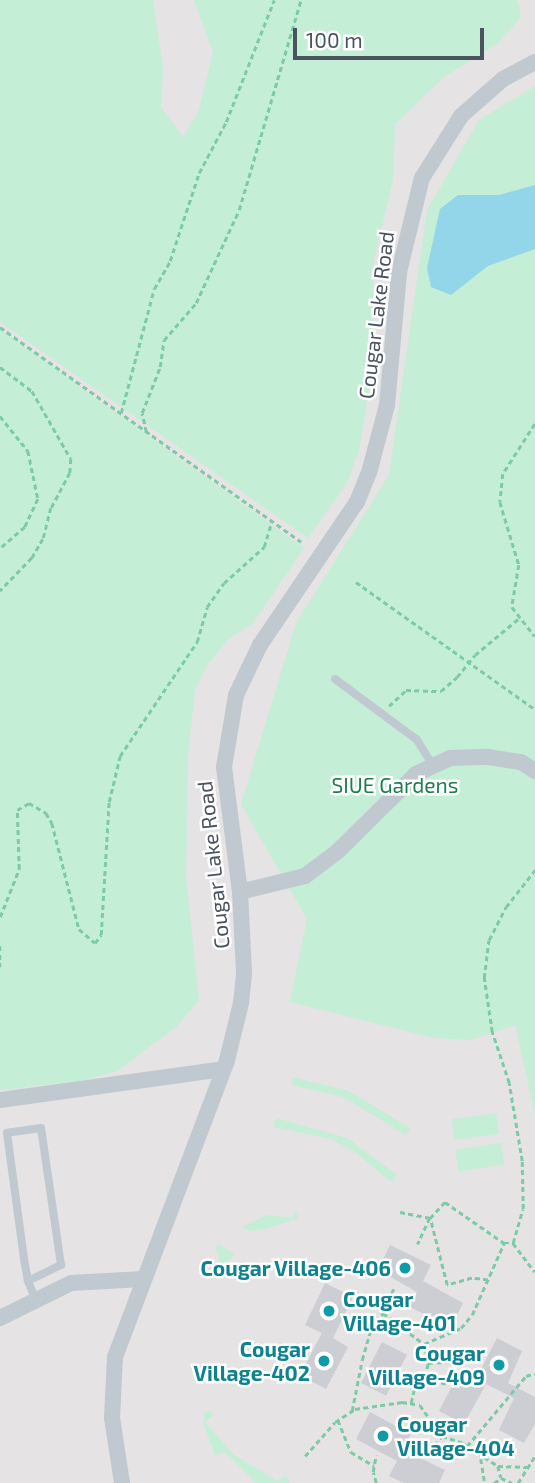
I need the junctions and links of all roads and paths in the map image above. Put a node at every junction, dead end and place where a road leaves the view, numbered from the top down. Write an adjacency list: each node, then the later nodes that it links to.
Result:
1 (274, 0): 6 (path)
2 (301, 0): 9 (path)
3 (535, 62): 23 (street, Cougar Lake Road)
4 (0, 327): 6 (path)
5 (0, 368): 14 (path)
6 (121, 413): 9 (path)
7 (0, 416): 12 (path)
8 (535, 424): 15 (path)
9 (146, 432): 10 (path)
10 (272, 520): 11 (path); 24 (path)
11 (301, 542)
12 (0, 549)
13 (356, 582): 19 (path)
14 (0, 591)
15 (519, 619): 16 (path); 18 (path, bridge)
16 (535, 636)
17 (335, 679): 20 (lane)
18 (389, 706)
19 (535, 709)
20 (433, 766): 21 (street); 23 (street)
21 (535, 771)
22 (535, 870): 32 (path)
23 (240, 892): 27 (street, Cougar Lake Road)
24 (0, 917)
25 (0, 946): 26 (path)
26 (0, 967)
27 (223, 1069): 28 (street); 35 (street, Cougar Lake Road)
28 (0, 1100)
29 (400, 1212): 30 (path)
30 (430, 1218): 31 (path); 33 (path); 36 (path)
31 (504, 1242): 32 (path); 36 (path)
32 (513, 1243): 34 (path)
33 (418, 1244)
34 (535, 1272)
35 (143, 1279): 39 (street); 62 (street, Cougar Lake Road)
36 (488, 1280): 42 (path)
37 (28, 1281): 37 (lane); 39 (lane)
38 (394, 1289): 40 (path)
39 (35, 1298): 41 (street)
40 (383, 1312): 42 (path); 49 (path)
41 (0, 1318)
42 (424, 1344): 44 (path)
43 (480, 1360): 44 (path)
44 (428, 1363): 46 (path)
45 (535, 1373): 52 (path)
46 (425, 1377): 47 (path); 48 (path)
47 (446, 1384)
48 (411, 1404): 49 (path); 51 (path)
49 (352, 1411): 50 (path)
50 (338, 1420): 55 (path); 58 (path)
51 (442, 1436): 52 (path); 53 (path)
52 (467, 1446): 57 (path)
53 (429, 1452)
54 (376, 1455): 58 (path)
55 (305, 1456)
56 (535, 1456): 60 (path)
57 (480, 1457): 59 (path); 64 (path)
58 (374, 1466): 63 (path)
59 (498, 1466): 60 (path); 61 (path)
60 (527, 1466): 67 (path)
61 (501, 1478): 65 (path); 66 (path)
62 (122, 1483)
63 (376, 1483)
64 (485, 1483)
65 (494, 1483)
66 (512, 1483)
67 (518, 1483)

